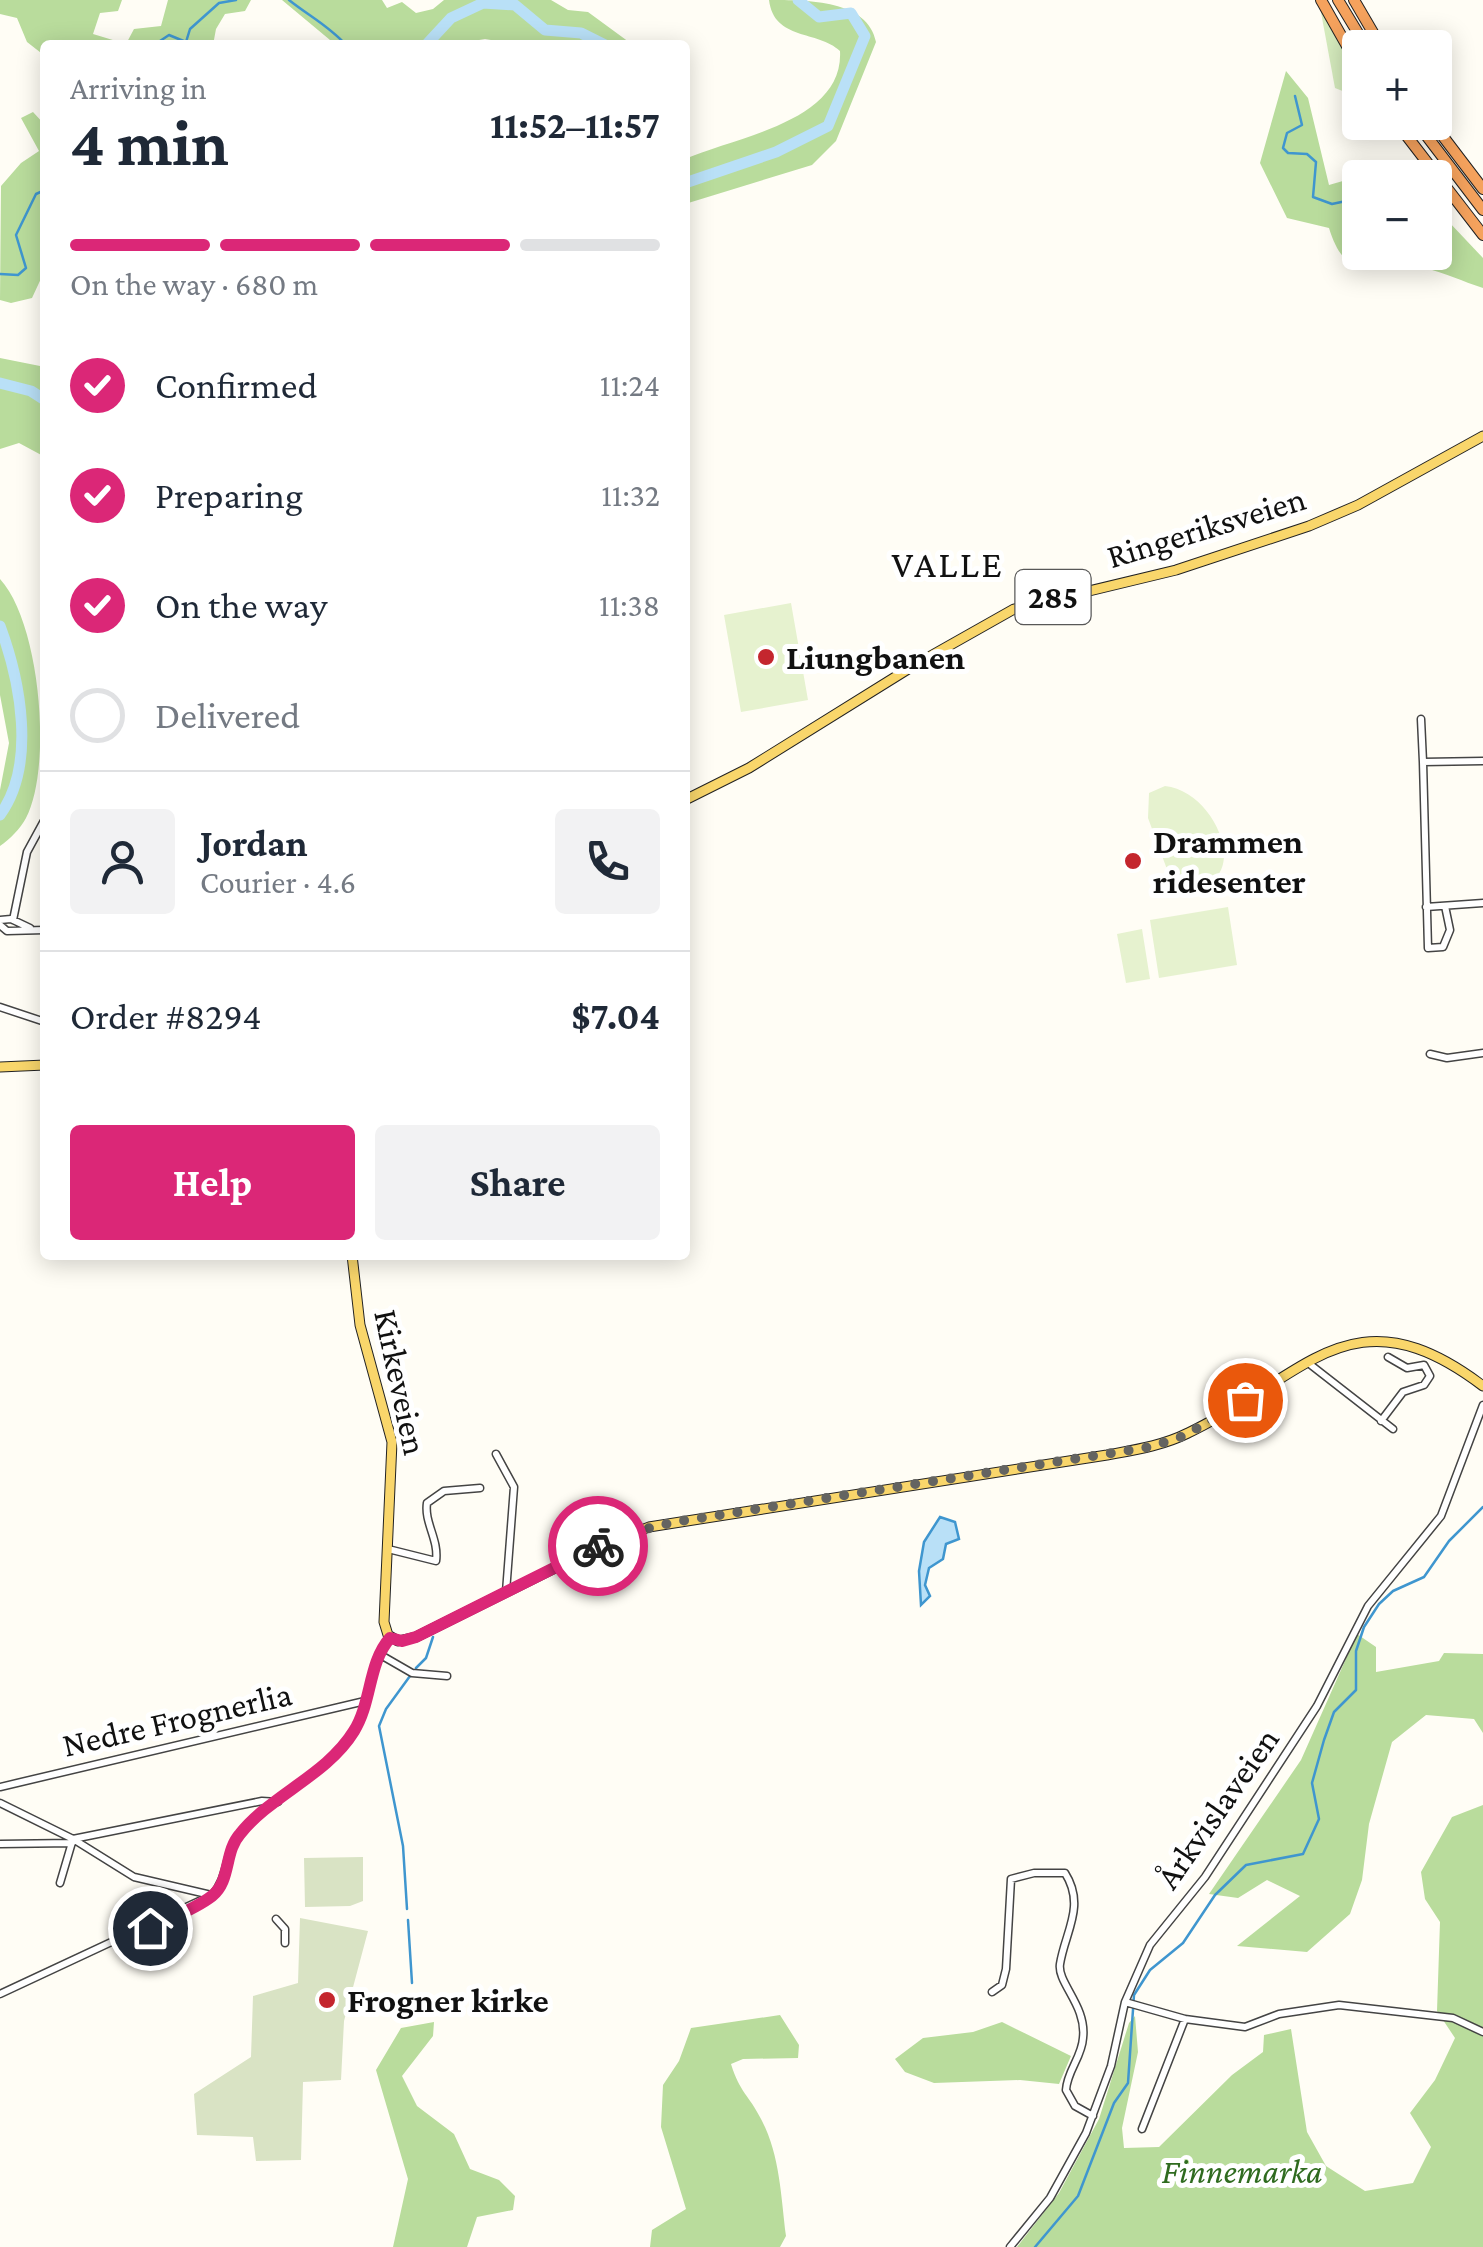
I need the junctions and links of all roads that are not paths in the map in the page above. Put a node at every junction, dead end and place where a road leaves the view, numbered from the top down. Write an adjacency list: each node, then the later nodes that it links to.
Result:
1 (1321, 0): 6 (highway)
2 (1338, 0): 4 (highway)
3 (1354, 0): 5 (highway)
4 (1356, 30)
5 (1372, 30)
6 (1342, 37)
7 (1410, 140): 12 (highway)
8 (1430, 140): 11 (highway)
9 (1446, 140): 10 (highway)
10 (1483, 189)
11 (1483, 210)
12 (1483, 235)
13 (1481, 439): 17 (main road, Ringeriksveien / 285)
14 (1422, 719): 16 (street)
15 (1483, 761): 16 (street)
16 (1423, 762): 20 (street)
17 (690, 798)
18 (40, 829): 22 (street)
19 (1483, 903): 21 (street)
20 (1426, 906): 21 (street); 21 (street)
21 (1445, 906)
22 (5, 925): 23 (street)
23 (40, 929)
24 (0, 1007): 25 (street)
25 (40, 1020)
26 (1430, 1054): 27 (street)
27 (1483, 1054)
28 (40, 1065): 29 (main road)
29 (0, 1067)
30 (353, 1260): 39 (main road, Kirkeveien)
31 (1388, 1357): 35 (street)
32 (1307, 1362): 33 (main road); 35 (street); 40 (main road)
33 (1483, 1386)
34 (1483, 1405): 56 (street, Årkvislaveien)
35 (1382, 1421): 36 (street)
36 (1392, 1429)
37 (496, 1454): 40 (street)
38 (480, 1488): 39 (street)
39 (388, 1549): 41 (main road, Kirkeveien)
40 (506, 1592): 41 (main road)
41 (394, 1639): 42 (street)
42 (379, 1654): 43 (street); 44 (street)
43 (447, 1676)
44 (365, 1702): 45 (street, Nedre Frognerlia); 46 (street)
45 (0, 1787)
46 (278, 1802): 48 (street); 51 (street)
47 (0, 1803): 48 (street)
48 (72, 1841): 49 (street); 50 (street); 51 (street)
49 (0, 1844)
50 (60, 1883)
51 (212, 1896): 55 (street)
52 (276, 1919): 53 (street)
53 (285, 1942)
54 (992, 1992): 59 (street)
55 (0, 1994)
56 (1130, 2003): 57 (street); 59 (street, Årkvislaveien)
57 (1185, 2018): 58 (street); 60 (street)
58 (1483, 2032)
59 (1094, 2116): 61 (street, Årkvislaveien)
60 (1142, 2129)
61 (1010, 2247)

